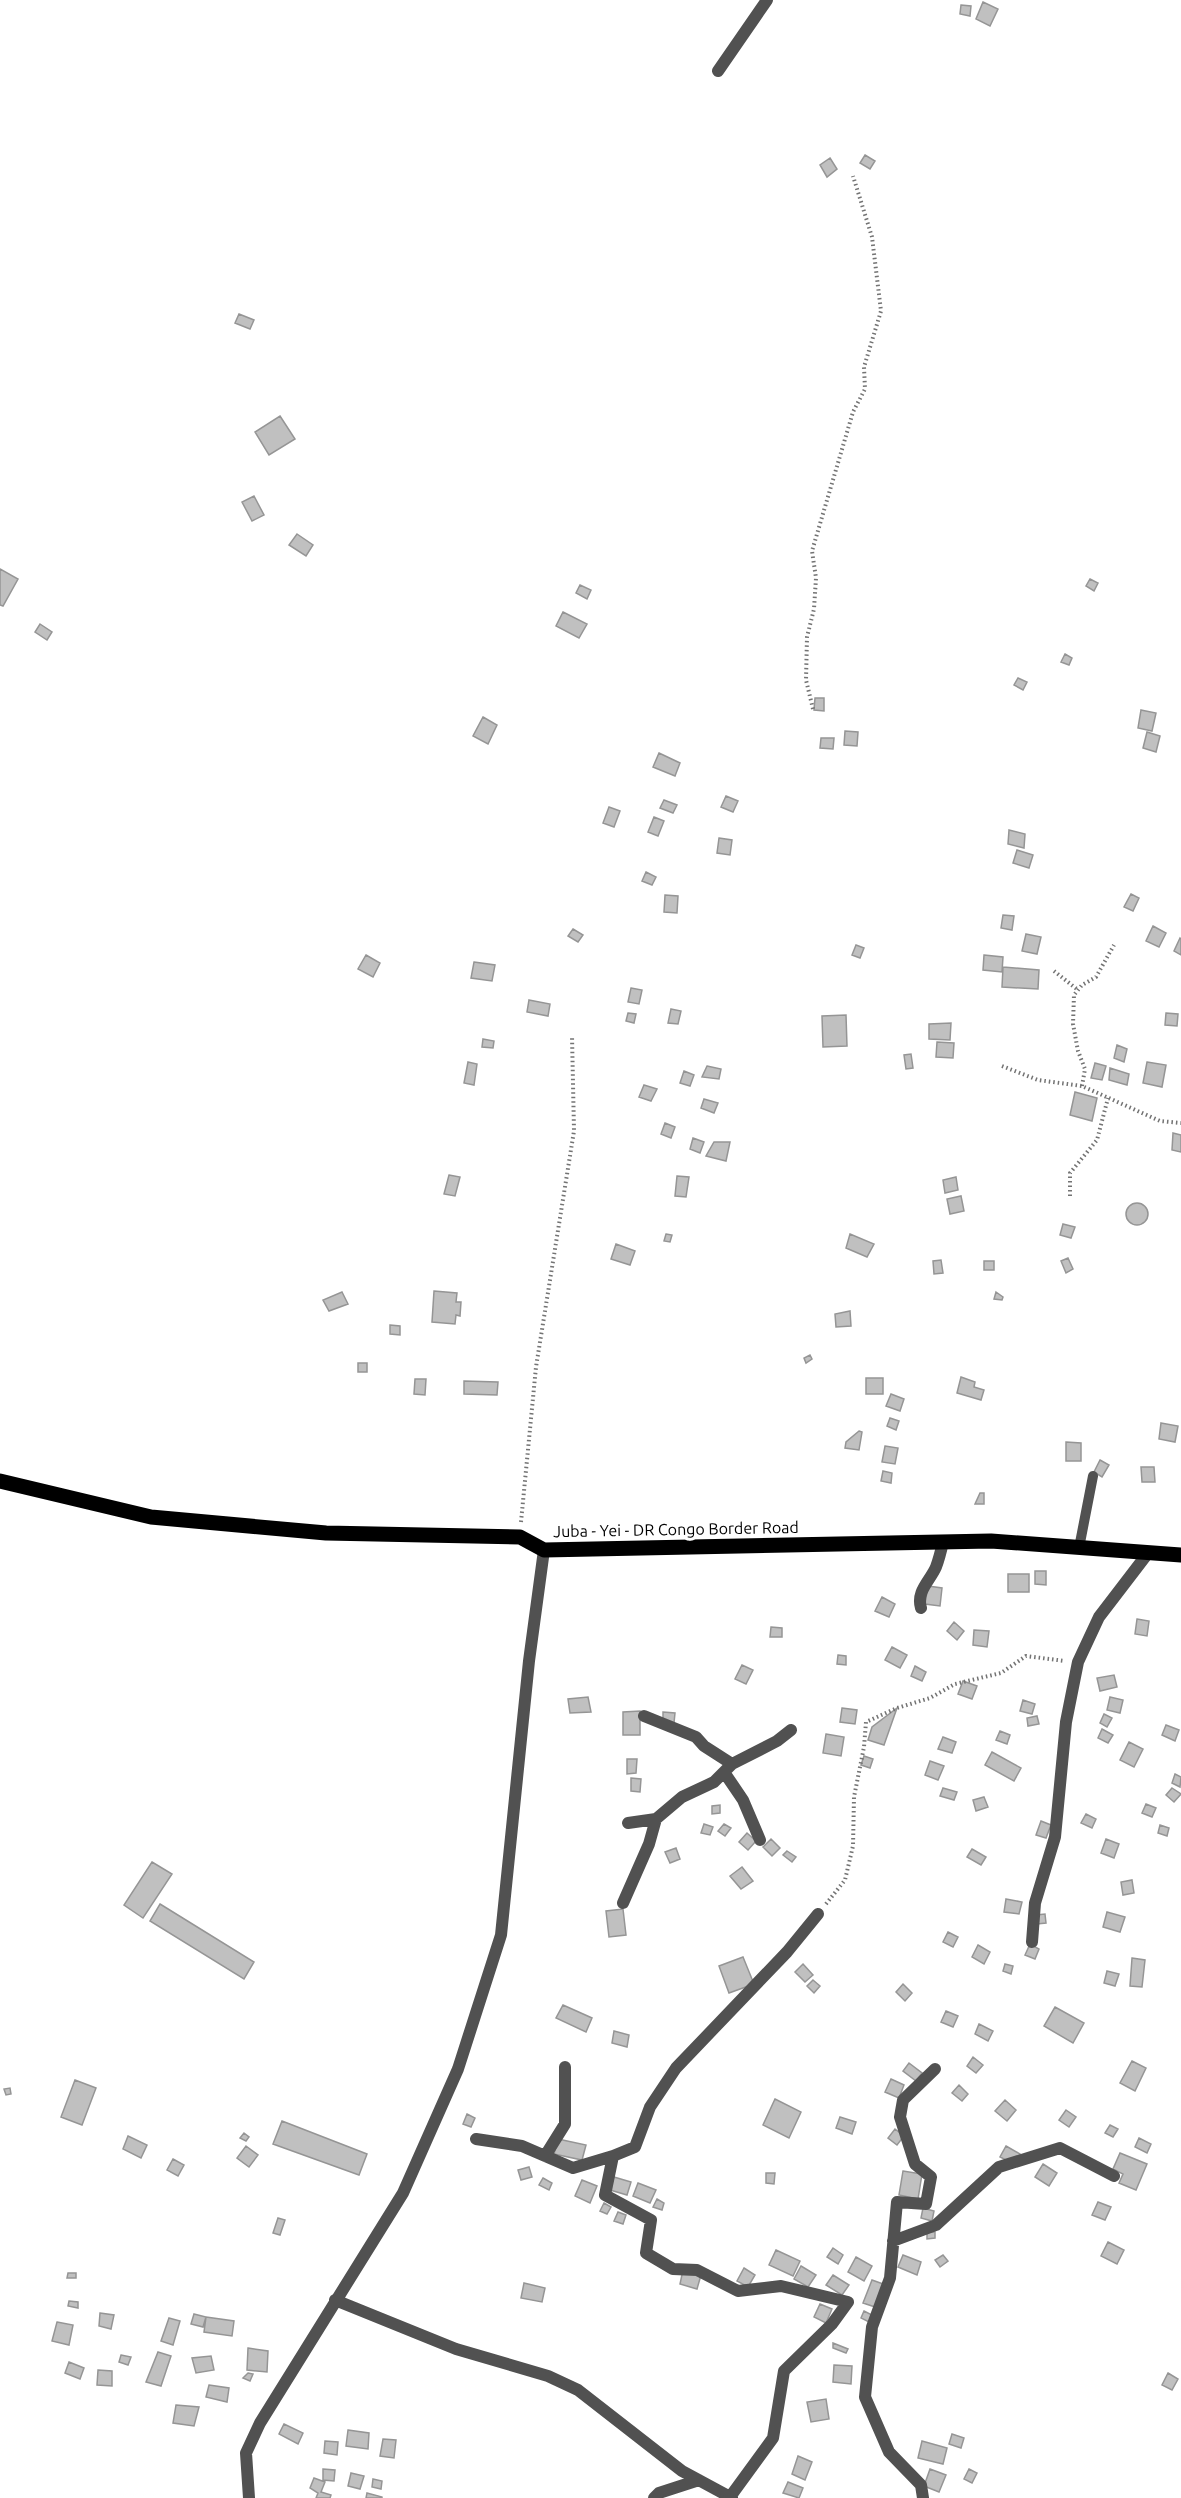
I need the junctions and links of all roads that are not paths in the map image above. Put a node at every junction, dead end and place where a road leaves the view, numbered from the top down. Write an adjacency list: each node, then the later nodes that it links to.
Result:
1 (767, 0): 2 (street)
2 (718, 71)
3 (1093, 1476): 6 (lane)
4 (0, 1481): 7 (main road, Juba - Yei - DR Congo Border Road)
5 (943, 1542): 6 (main road, Juba - Yei - DR Congo Border Road); 7 (main road, Juba - Yei - DR Congo Border Road); 10 (street)
6 (1079, 1548): 8 (main road, Juba - Yei - DR Congo Border Road)
7 (544, 1550): 27 (street)
8 (1148, 1553): 9 (main road, Juba - Yei - DR Congo Border Road); 19 (street)
9 (1181, 1555)
10 (921, 1608)
11 (644, 1716): 13 (street)
12 (791, 1730): 13 (street)
13 (728, 1768): 14 (street); 16 (street)
14 (656, 1819): 15 (street); 17 (street)
15 (628, 1823)
16 (760, 1839)
17 (623, 1903)
18 (818, 1914): 24 (street)
19 (1032, 1942)
20 (565, 2067): 23 (street)
21 (935, 2069): 26 (street)
22 (476, 2139): 23 (street)
23 (545, 2156): 24 (street)
24 (613, 2156): 31 (street)
25 (1113, 2176): 26 (street)
26 (893, 2241): 32 (street)
27 (335, 2300): 28 (street); 29 (street)
28 (699, 2480): 30 (street); 31 (street)
29 (249, 2498)
30 (654, 2498)
31 (731, 2498)
32 (923, 2498)

